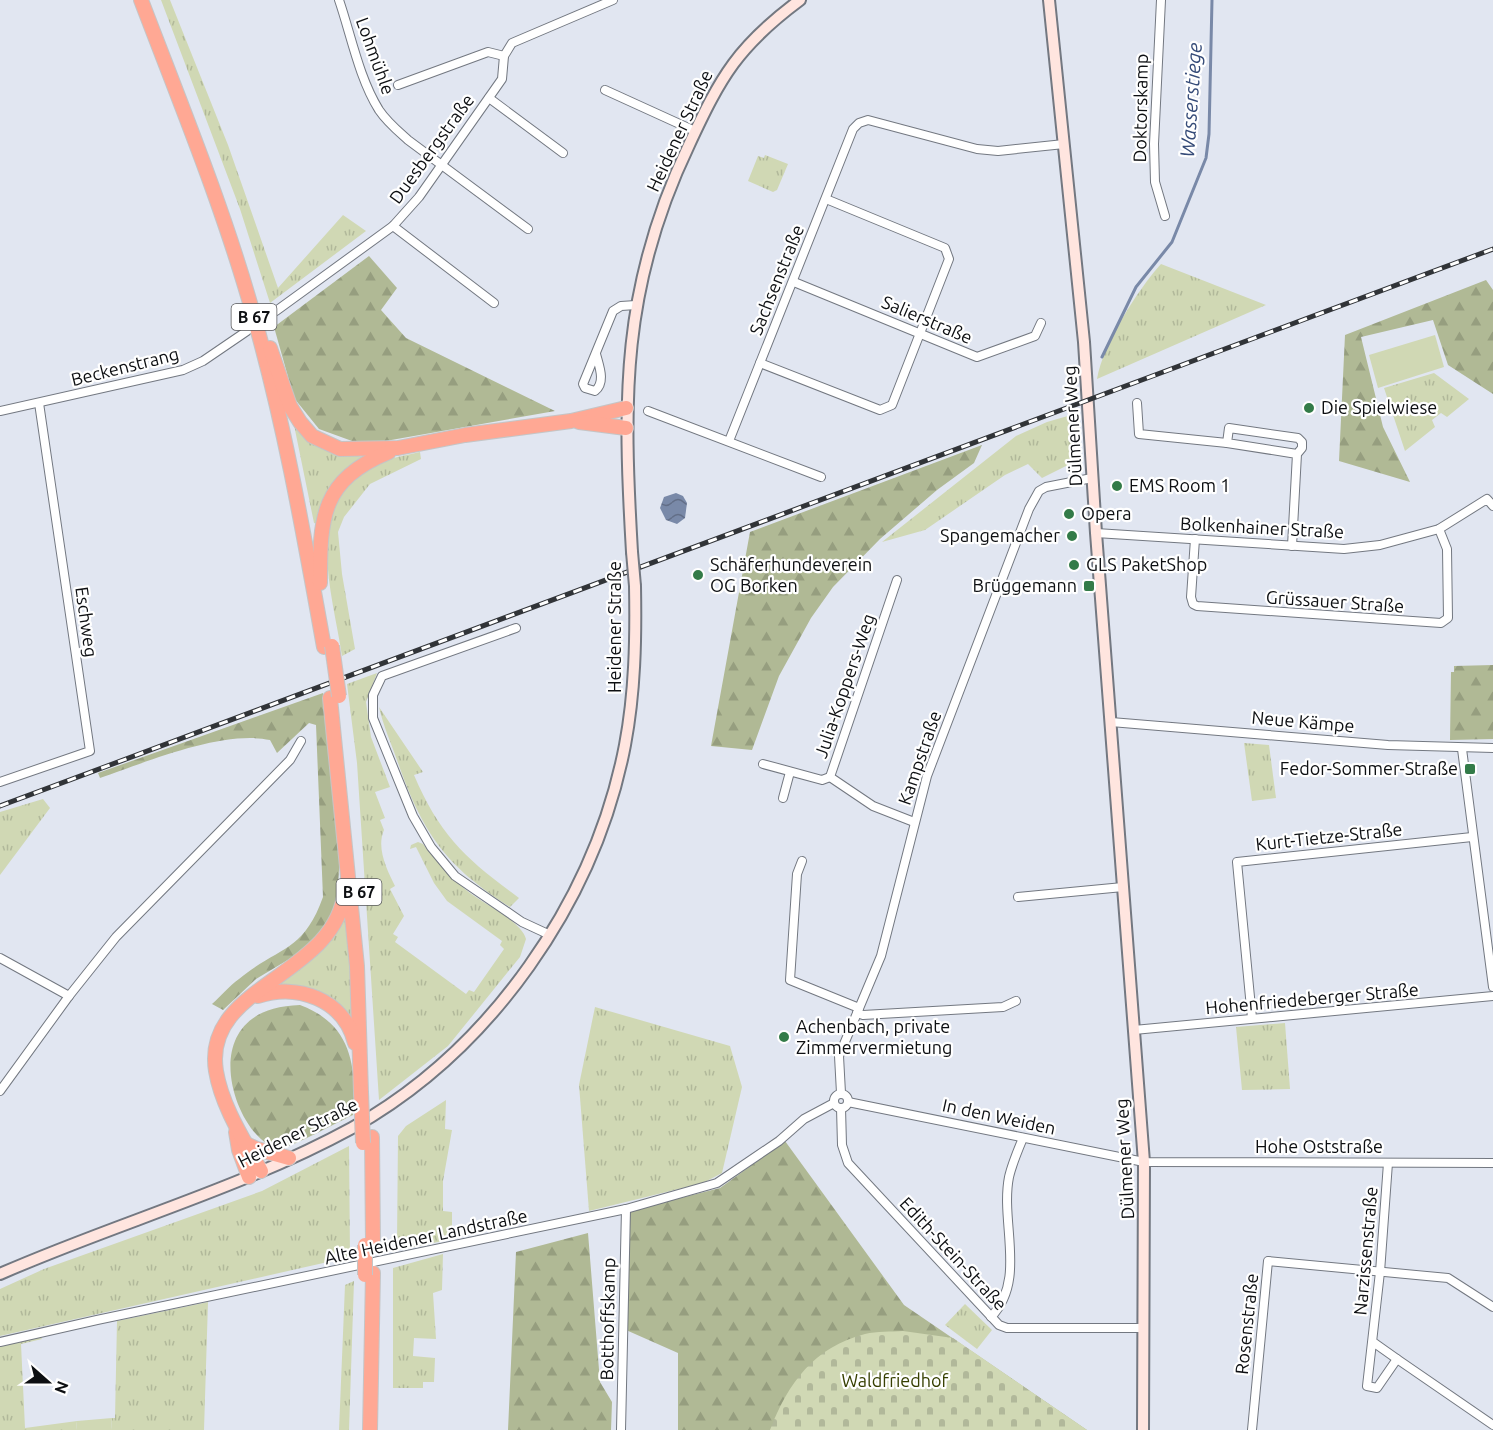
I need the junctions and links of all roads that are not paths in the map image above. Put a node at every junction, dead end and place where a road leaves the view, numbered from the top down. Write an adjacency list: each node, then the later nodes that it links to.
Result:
1 (141, 0): 51 (highway, B 67)
2 (150, 0): 27 (highway, B 67)
3 (613, 0): 8 (street)
4 (800, 0): 12 (main road, Heidener Straße)
5 (1049, 0): 13 (main road, Dülmener Weg)
6 (1161, 0): 17 (street, Doktorskamp)
7 (342, 1): 15 (street, Lohmühle)
8 (504, 56): 9 (street, Duesbergstraße); 11 (street, Duesbergstraße)
9 (398, 85)
10 (604, 90): 12 (street)
11 (489, 98): 14 (street); 15 (street, Duesbergstraße)
12 (695, 131): 22 (main road, Heidener Straße)
13 (1064, 144): 16 (street, Sachsenstraße); 42 (main road, Dülmener Weg)
14 (563, 153)
15 (441, 166): 18 (street, Duesbergstraße); 19 (street, Lohmühle)
16 (826, 199): 20 (street, Sachsenstraße); 26 (street)
17 (1165, 216)
18 (393, 225): 21 (street); 23 (street, Duesbergstraße)
19 (528, 230)
20 (794, 282): 26 (street, Salierstraße); 29 (street, Sachsenstraße)
21 (494, 303)
22 (636, 305): 28 (street); 32 (main road, Heidener Straße)
23 (276, 311)
24 (1041, 322): 26 (street, Salierstraße)
25 (248, 331): 30 (street, Beckenstrang)
26 (920, 333): 29 (street)
27 (268, 341): 39 (highway); 49 (highway, B 67)
28 (596, 354)
29 (760, 363): 37 (street, Sachsenstraße)
30 (39, 403): 33 (street, Beckenstrang); 60 (street, Eschweg)
31 (1137, 403): 38 (street)
32 (626, 408): 35 (highway); 36 (main road, Heidener Straße)
33 (0, 411)
34 (648, 411): 37 (street)
35 (571, 421): 36 (highway); 39 (highway)
36 (626, 428): 68 (main road, Heidener Straße, bridge)
37 (729, 441): 41 (street)
38 (1227, 443): 40 (street); 40 (street)
39 (398, 448): 49 (highway)
40 (1297, 454): 47 (street)
41 (821, 477)
42 (1092, 478): 45 (main road, Dülmener Weg); 62 (street, Kampstraße)
43 (1491, 500): 44 (street, Bolkenhainer Straße)
44 (1439, 529): 46 (street, Grüssauer Straße); 47 (street, Bolkenhainer Straße)
45 (1096, 533): 46 (street, Bolkenhainer Straße); 53 (main road, Dülmener Weg)
46 (1195, 539): 47 (street, Bolkenhainer Straße)
47 (1292, 546)
48 (897, 580): 59 (street, Julia-Koppers-Weg)
49 (320, 583): 51 (highway, B 67)
50 (516, 628): 68 (street)
51 (328, 646): 52 (highway, B 67)
52 (335, 697): 64 (highway, B 67); 78 (highway, B 67)
53 (1111, 722): 56 (street, Neue Kämpe); 66 (main road, Dülmener Weg)
54 (302, 741): 71 (street)
55 (1493, 748): 56 (street, Neue Kämpe)
56 (1462, 749): 63 (street)
57 (763, 764): 58 (street)
58 (790, 772): 59 (street); 61 (street)
59 (830, 777): 62 (street, Julia-Koppers-Weg)
60 (0, 782)
61 (783, 798)
62 (914, 822): 75 (street, Kampstraße)
63 (1472, 837): 70 (street); 76 (street, Kurt-Tietze-Straße)
64 (346, 855): 73 (highway); 78 (highway, B 67)
65 (802, 861): 75 (street)
66 (1123, 887): 67 (street); 77 (main road, Dülmener Weg)
67 (1018, 897)
68 (550, 934): 86 (main road, Heidener Straße)
69 (0, 957): 71 (street)
70 (1493, 987)
71 (69, 996): 79 (street)
72 (1493, 996): 76 (street, Hohenfriedeberger Straße)
73 (245, 1000): 78 (highway); 83 (highway)
74 (1016, 1001): 75 (street)
75 (858, 1010): 80 (street, Kampstraße)
76 (1252, 1018): 77 (street, Hohenfriedeberger Straße)
77 (1134, 1030): 87 (main road, Dülmener Weg)
78 (366, 1090): 94 (highway, B 67, bridge)
79 (0, 1091)
80 (841, 1093): 81 (street); 82 (street)
81 (848, 1101): 82 (street); 84 (street, In den Weiden)
82 (837, 1106): 91 (street, Alte Heidener Landstraße); 96 (street, Edith-Stein-Straße)
83 (234, 1121): 85 (highway); 90 (highway)
84 (1023, 1137): 87 (street, In den Weiden); 96 (street)
85 (246, 1144): 86 (highway); 90 (highway)
86 (289, 1158): 90 (main road, Heidener Straße)
87 (1144, 1162): 88 (street, Hohe Oststraße); 97 (main road, Dülmener Weg)
88 (1388, 1163): 89 (street, Hohe Oststraße); 92 (street, Narzissenstraße)
89 (1493, 1163)
90 (255, 1174): 93 (main road, Heidener Straße)
91 (626, 1209): 98 (street, Alte Heidener Landstraße); 104 (street, Botthoffskamp)
92 (1380, 1272): 95 (street); 99 (street, Narzissenstraße); 106 (street, Rosenstraße)
93 (0, 1274)
94 (369, 1274): 102 (highway, B 67); 103 (highway, B 67)
95 (1493, 1307)
96 (991, 1317): 97 (street, Edith-Stein-Straße)
97 (1144, 1328): 105 (main road, Dülmener Weg)
98 (0, 1342)
99 (1373, 1342): 100 (street, Narzissenstraße); 100 (street, Narzissenstraße)
100 (1397, 1359): 101 (street, Narzissenstraße)
101 (1493, 1425)
102 (362, 1430)
103 (370, 1430)
104 (621, 1430)
105 (1143, 1430)
106 (1252, 1430)

